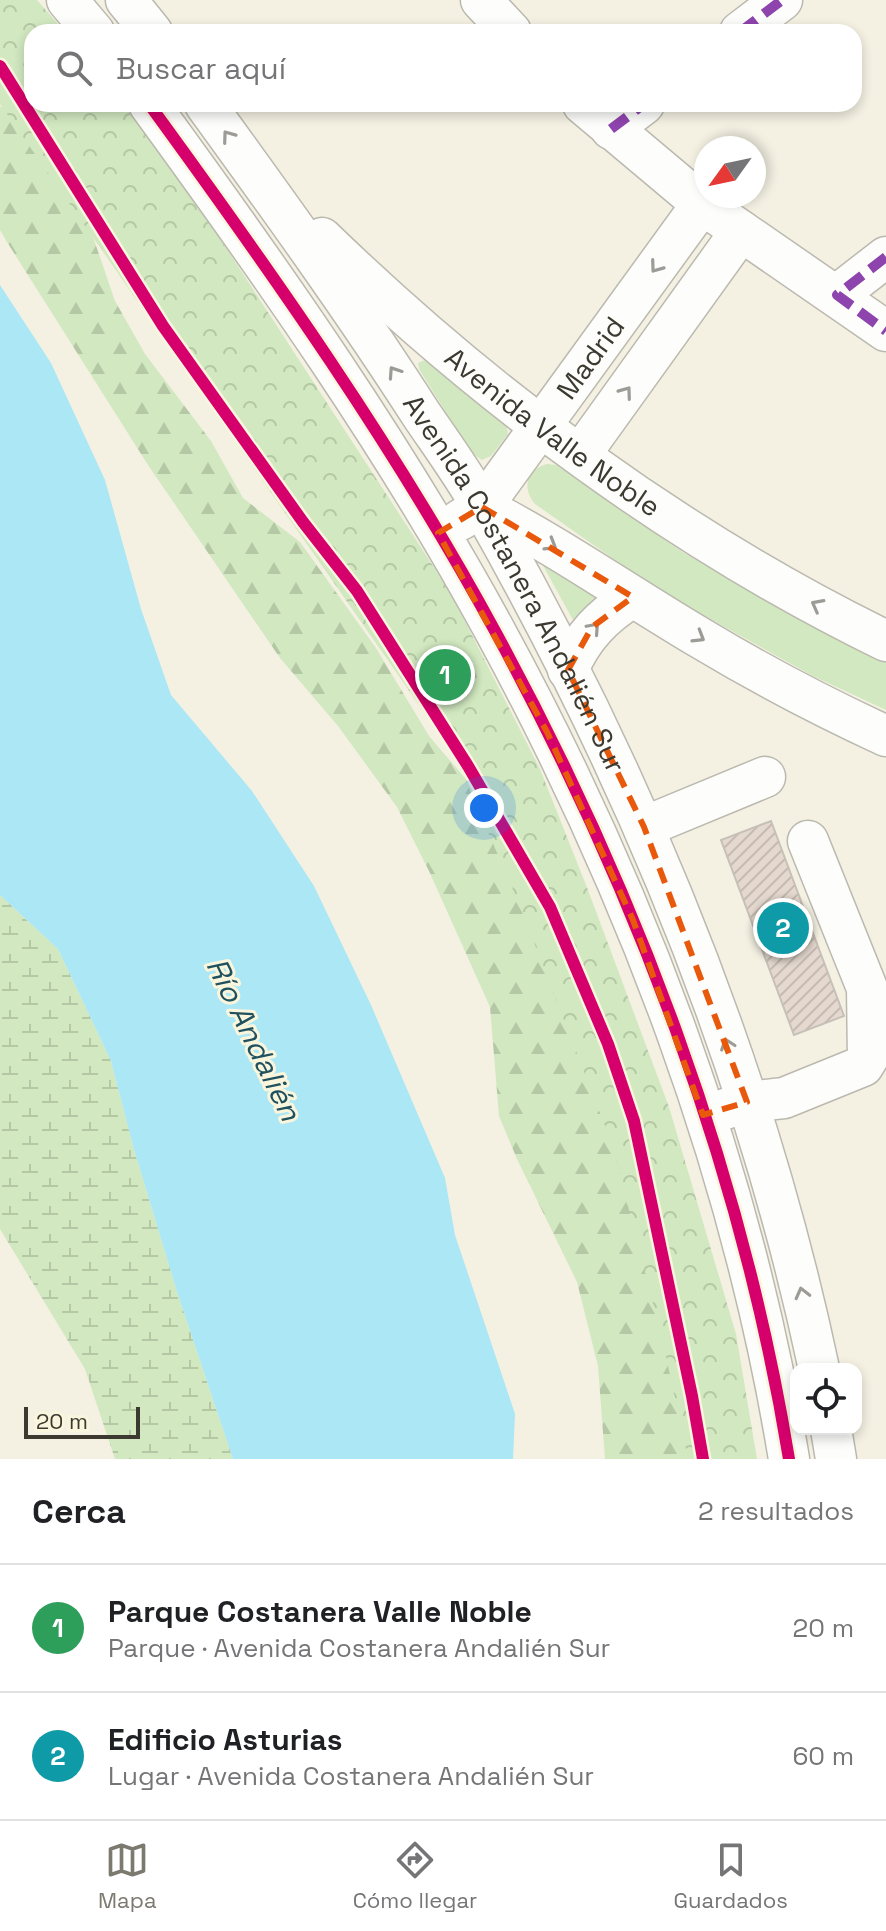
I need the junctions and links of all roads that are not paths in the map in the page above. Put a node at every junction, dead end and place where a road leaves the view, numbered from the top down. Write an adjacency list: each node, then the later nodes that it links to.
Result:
1 (67, 0): 5 (street)
2 (126, 0): 6 (street)
3 (481, 0): 7 (street)
4 (782, 0): 8 (street)
5 (87, 24)
6 (146, 24)
7 (504, 24)
8 (750, 24)
9 (155, 112): 23 (street, Avenida Costanera Andalién Sur)
10 (211, 112): 12 (street, Avenida Costanera Andalién Sur, one-way to 10)
11 (597, 116): 13 (street)
12 (257, 175): 20 (street, Avenida Valle Noble); 22 (street, Avenida Costanera Andalién Sur, one-way to 12)
13 (694, 197)
14 (699, 208): 20 (street, Madrid, one-way to 20)
15 (708, 208): 16 (street)
16 (741, 231): 18 (street); 21 (street, Madrid, one-way to 16)
17 (886, 257): 18 (street)
18 (837, 295): 19 (street)
19 (886, 331)
20 (540, 425): 21 (street, Avenida Valle Noble); 22 (street, Madrid)
21 (580, 455): 25 (street, Avenida Valle Noble, one-way to 21)
22 (482, 507): 23 (street, Madrid); 24 (street, one-way to 24); 26 (street, Avenida Costanera Andalién Sur)
23 (438, 533): 32 (street, Avenida Costanera Andalién Sur)
24 (633, 597): 26 (street, one-way to 24); 27 (street, one-way to 27)
25 (886, 641)
26 (568, 670): 29 (street, Avenida Costanera Andalién Sur)
27 (886, 736)
28 (765, 777): 29 (street)
29 (644, 827): 31 (street, Avenida Costanera Andalién Sur, one-way to 29)
30 (808, 841): 31 (street)
31 (747, 1102): 32 (street); 33 (street, Avenida Costanera Andalién Sur, one-way to 31)
32 (703, 1115): 35 (street, Avenida Costanera Andalién Sur)
33 (818, 1363)
34 (832, 1435): 36 (street)
35 (789, 1459)
36 (836, 1459)

